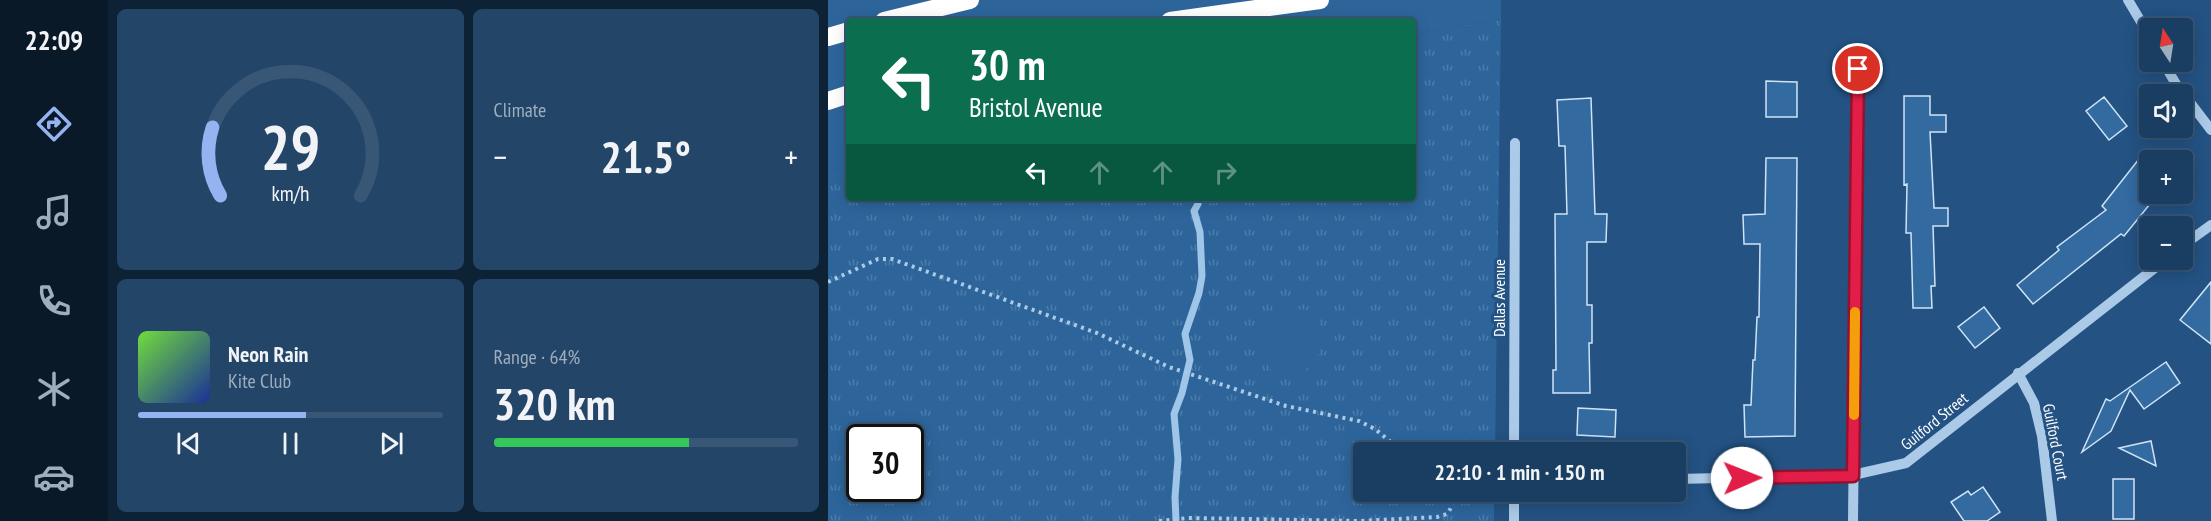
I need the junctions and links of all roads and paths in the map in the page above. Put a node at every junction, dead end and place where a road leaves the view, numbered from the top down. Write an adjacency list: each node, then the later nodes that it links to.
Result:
1 (970, 0): 4 (highway)
2 (1320, 0): 5 (highway)
3 (2128, 0): 6 (street)
4 (896, 18)
5 (1191, 18)
6 (2139, 19)
7 (846, 32): 8 (highway)
8 (828, 37)
9 (1858, 69): 22 (street)
10 (2169, 72): 13 (street)
11 (846, 95): 12 (highway)
12 (828, 101)
13 (2211, 130)
14 (1515, 143): 21 (street, Dallas Avenue)
15 (2211, 225): 16 (street)
16 (2193, 238)
17 (2152, 270): 19 (street, Guilford Street)
18 (828, 282): 20 (path)
19 (2018, 373): 22 (street, Guilford Street); 30 (street, Guilford Court)
20 (1391, 442)
21 (1514, 442)
22 (1853, 476): 23 (street, Guilford Street); 29 (street)
23 (1686, 479)
24 (1453, 502): 26 (path)
25 (1514, 502): 28 (street)
26 (1166, 520): 27 (path)
27 (1159, 521)
28 (1514, 521)
29 (1853, 521)
30 (2052, 521)

